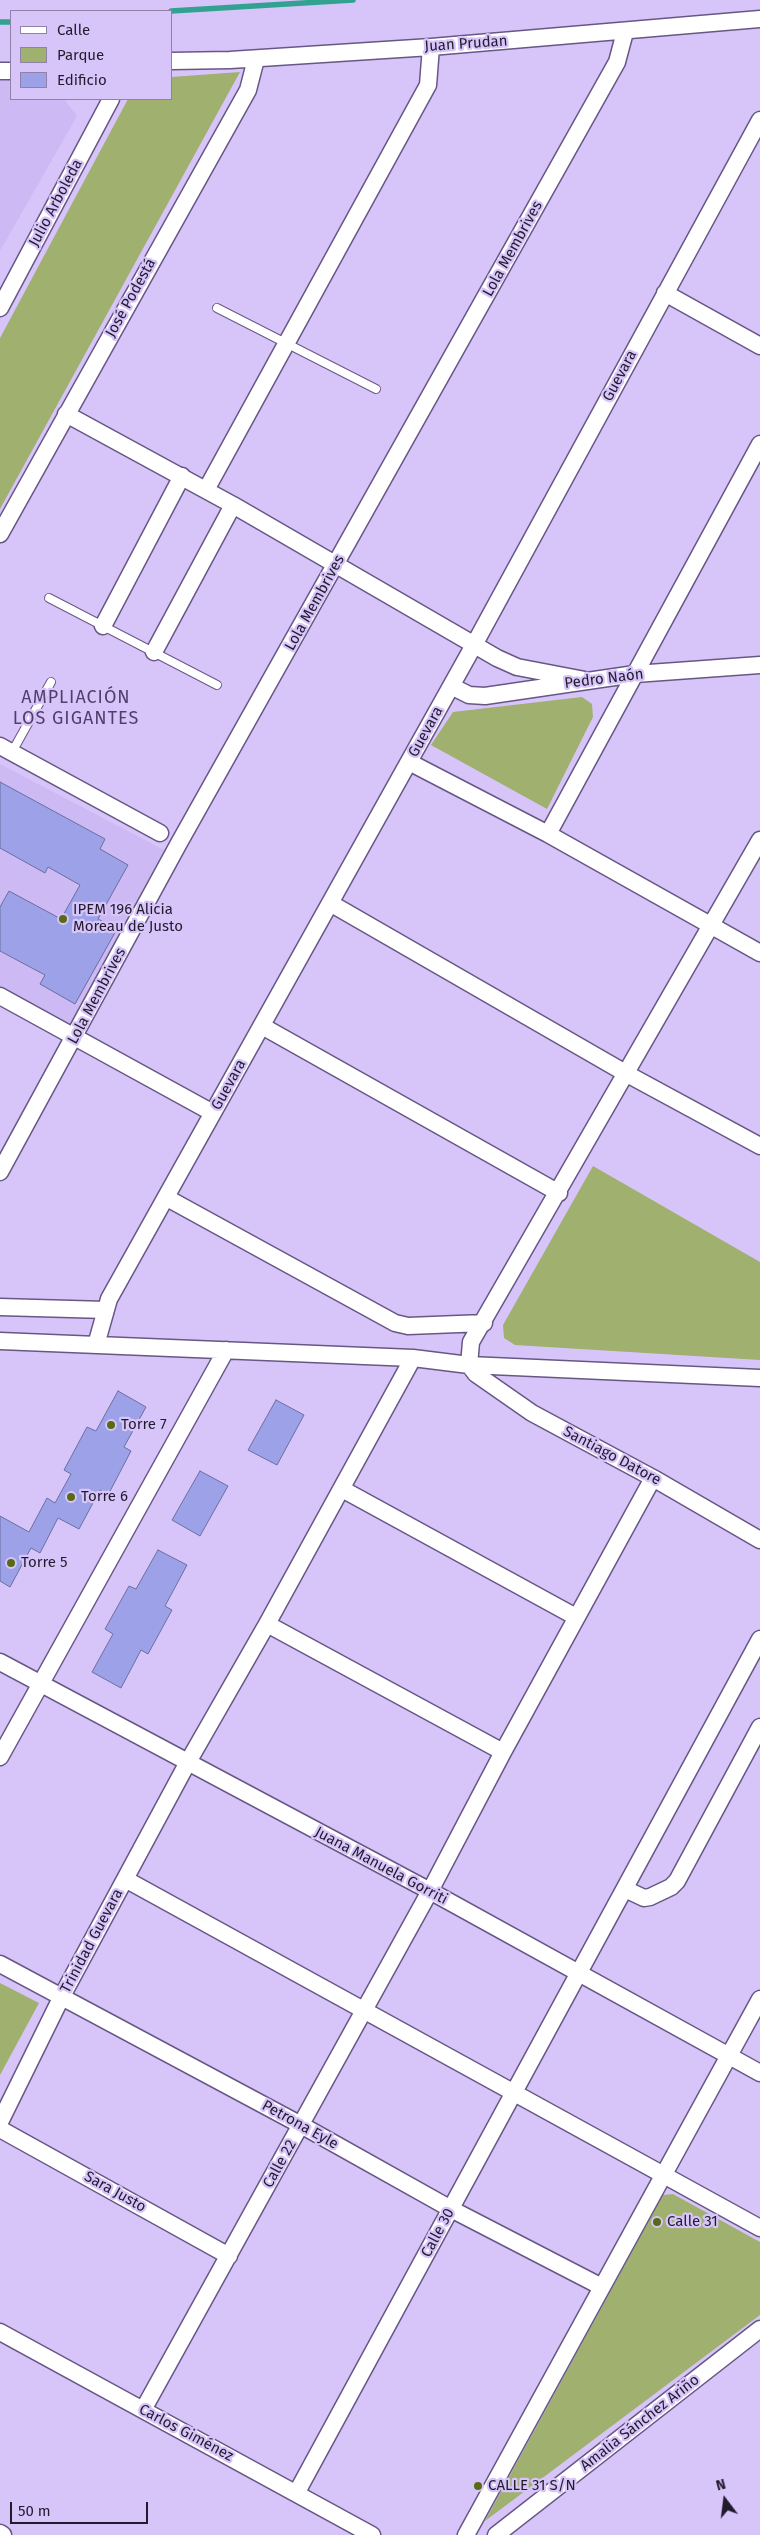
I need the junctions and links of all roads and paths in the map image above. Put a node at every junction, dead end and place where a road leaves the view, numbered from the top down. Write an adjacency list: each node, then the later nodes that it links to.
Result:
1 (760, 19): 2 (street, Juan Prudan)
2 (625, 32): 3 (street, Juan Prudan); 20 (street, Lola Membrives)
3 (431, 47): 4 (street, Juan Prudan); 11 (street)
4 (256, 59): 5 (street, Juan Prudan); 14 (street, José Podestá)
5 (172, 60)
6 (110, 100): 9 (street, Julio Arboleda)
7 (760, 120): 8 (street, Guevara)
8 (665, 293): 12 (street); 23 (street, Guevara)
9 (0, 308)
10 (217, 308): 11 (lane)
11 (286, 343): 13 (lane); 17 (street)
12 (760, 346)
13 (376, 389)
14 (66, 414): 16 (street); 19 (street, José Podestá)
15 (760, 444): 26 (street)
16 (182, 476): 17 (street); 22 (street)
17 (206, 490): 18 (street)
18 (233, 505): 20 (street); 24 (street)
19 (0, 534)
20 (337, 565): 23 (street); 41 (street, Lola Membrives)
21 (49, 598): 22 (lane)
22 (103, 626): 24 (lane)
23 (474, 645): 27 (street); 30 (street, Guevara)
24 (154, 652): 29 (lane)
25 (760, 665): 26 (street, Pedro Naón)
26 (635, 674): 27 (street, Pedro Naón); 34 (street)
27 (585, 680): 30 (street, Pedro Naón)
28 (51, 682): 31 (lane)
29 (217, 685)
30 (451, 686): 32 (street, Guevara)
31 (6, 749): 33 (street)
32 (409, 762): 34 (street); 36 (street, Guevara)
33 (160, 833)
34 (548, 834): 37 (street)
35 (760, 840): 37 (street)
36 (330, 903): 40 (street, Guevara); 42 (street)
37 (710, 927): 38 (street); 42 (street)
38 (760, 953)
39 (0, 996): 41 (street)
40 (262, 1026): 43 (street, Guevara); 46 (street)
41 (74, 1039): 43 (street); 45 (street, Lola Membrives)
42 (627, 1074): 44 (street); 46 (street)
43 (213, 1113): 47 (street, Guevara)
44 (760, 1146)
45 (0, 1172)
46 (558, 1192): 50 (street)
47 (167, 1198): 49 (street, Guevara); 50 (street)
48 (0, 1307): 49 (street)
49 (106, 1310): 52 (street, Guevara)
50 (484, 1323): 55 (street)
51 (0, 1340): 52 (street)
52 (96, 1344): 53 (street)
53 (226, 1350): 54 (street); 64 (street)
54 (413, 1358): 55 (street); 58 (street, Trinidad Guevara)
55 (470, 1365): 56 (street); 57 (street, Santiago Datore)
56 (760, 1378)
57 (654, 1478): 59 (street, Santiago Datore); 60 (street, Calle 22)
58 (342, 1489): 60 (street); 61 (street, Trinidad Guevara)
59 (760, 1540)
60 (576, 1618): 66 (street, Calle 22)
61 (267, 1624): 66 (street); 68 (street, Trinidad Guevara)
62 (760, 1639): 70 (street, Calle 30)
63 (0, 1662): 64 (street, Juana Manuela Gorriti)
64 (41, 1684): 67 (street); 68 (street, Juana Manuela Gorriti)
65 (760, 1727): 70 (street)
66 (503, 1752): 71 (street, Calle 22)
67 (0, 1757)
68 (188, 1762): 69 (street, Trinidad Guevara); 71 (street, Juana Manuela Gorriti)
69 (125, 1879): 74 (street, Trinidad Guevara); 76 (street)
70 (625, 1889): 73 (street, Calle 30)
71 (430, 1891): 73 (street, Juana Manuela Gorriti); 76 (street, Calle 22)
72 (0, 1964): 74 (street, Petrona Eyle)
73 (580, 1975): 77 (street, Juana Manuela Gorriti); 79 (street, Calle 30)
74 (61, 1998): 80 (street, Trinidad Guevara); 81 (street, Petrona Eyle)
75 (760, 1999): 77 (street)
76 (363, 2010): 79 (street); 81 (street, Calle 22)
77 (728, 2056): 78 (street, Juana Manuela Gorriti); 83 (street)
78 (760, 2074)
79 (513, 2092): 83 (street); 84 (street, Calle 30)
80 (0, 2122)
81 (301, 2125): 84 (street, Petrona Eyle); 86 (street, Calle 22)
82 (0, 2129): 86 (street, Sara Justo)
83 (663, 2174): 85 (street); 87 (street)
84 (451, 2209): 87 (street, Petrona Eyle); 91 (street, Calle 30)
85 (760, 2228)
86 (229, 2256): 90 (street, Calle 22)
87 (600, 2286): 93 (street)
88 (760, 2329): 94 (street, Amalia Sánchez Ariño)
89 (0, 2332): 90 (street, Carlos Giménez)
90 (143, 2410): 91 (street, Carlos Giménez)
91 (297, 2492): 92 (street, Carlos Giménez)
92 (372, 2535)
93 (466, 2535)
94 (496, 2535)

